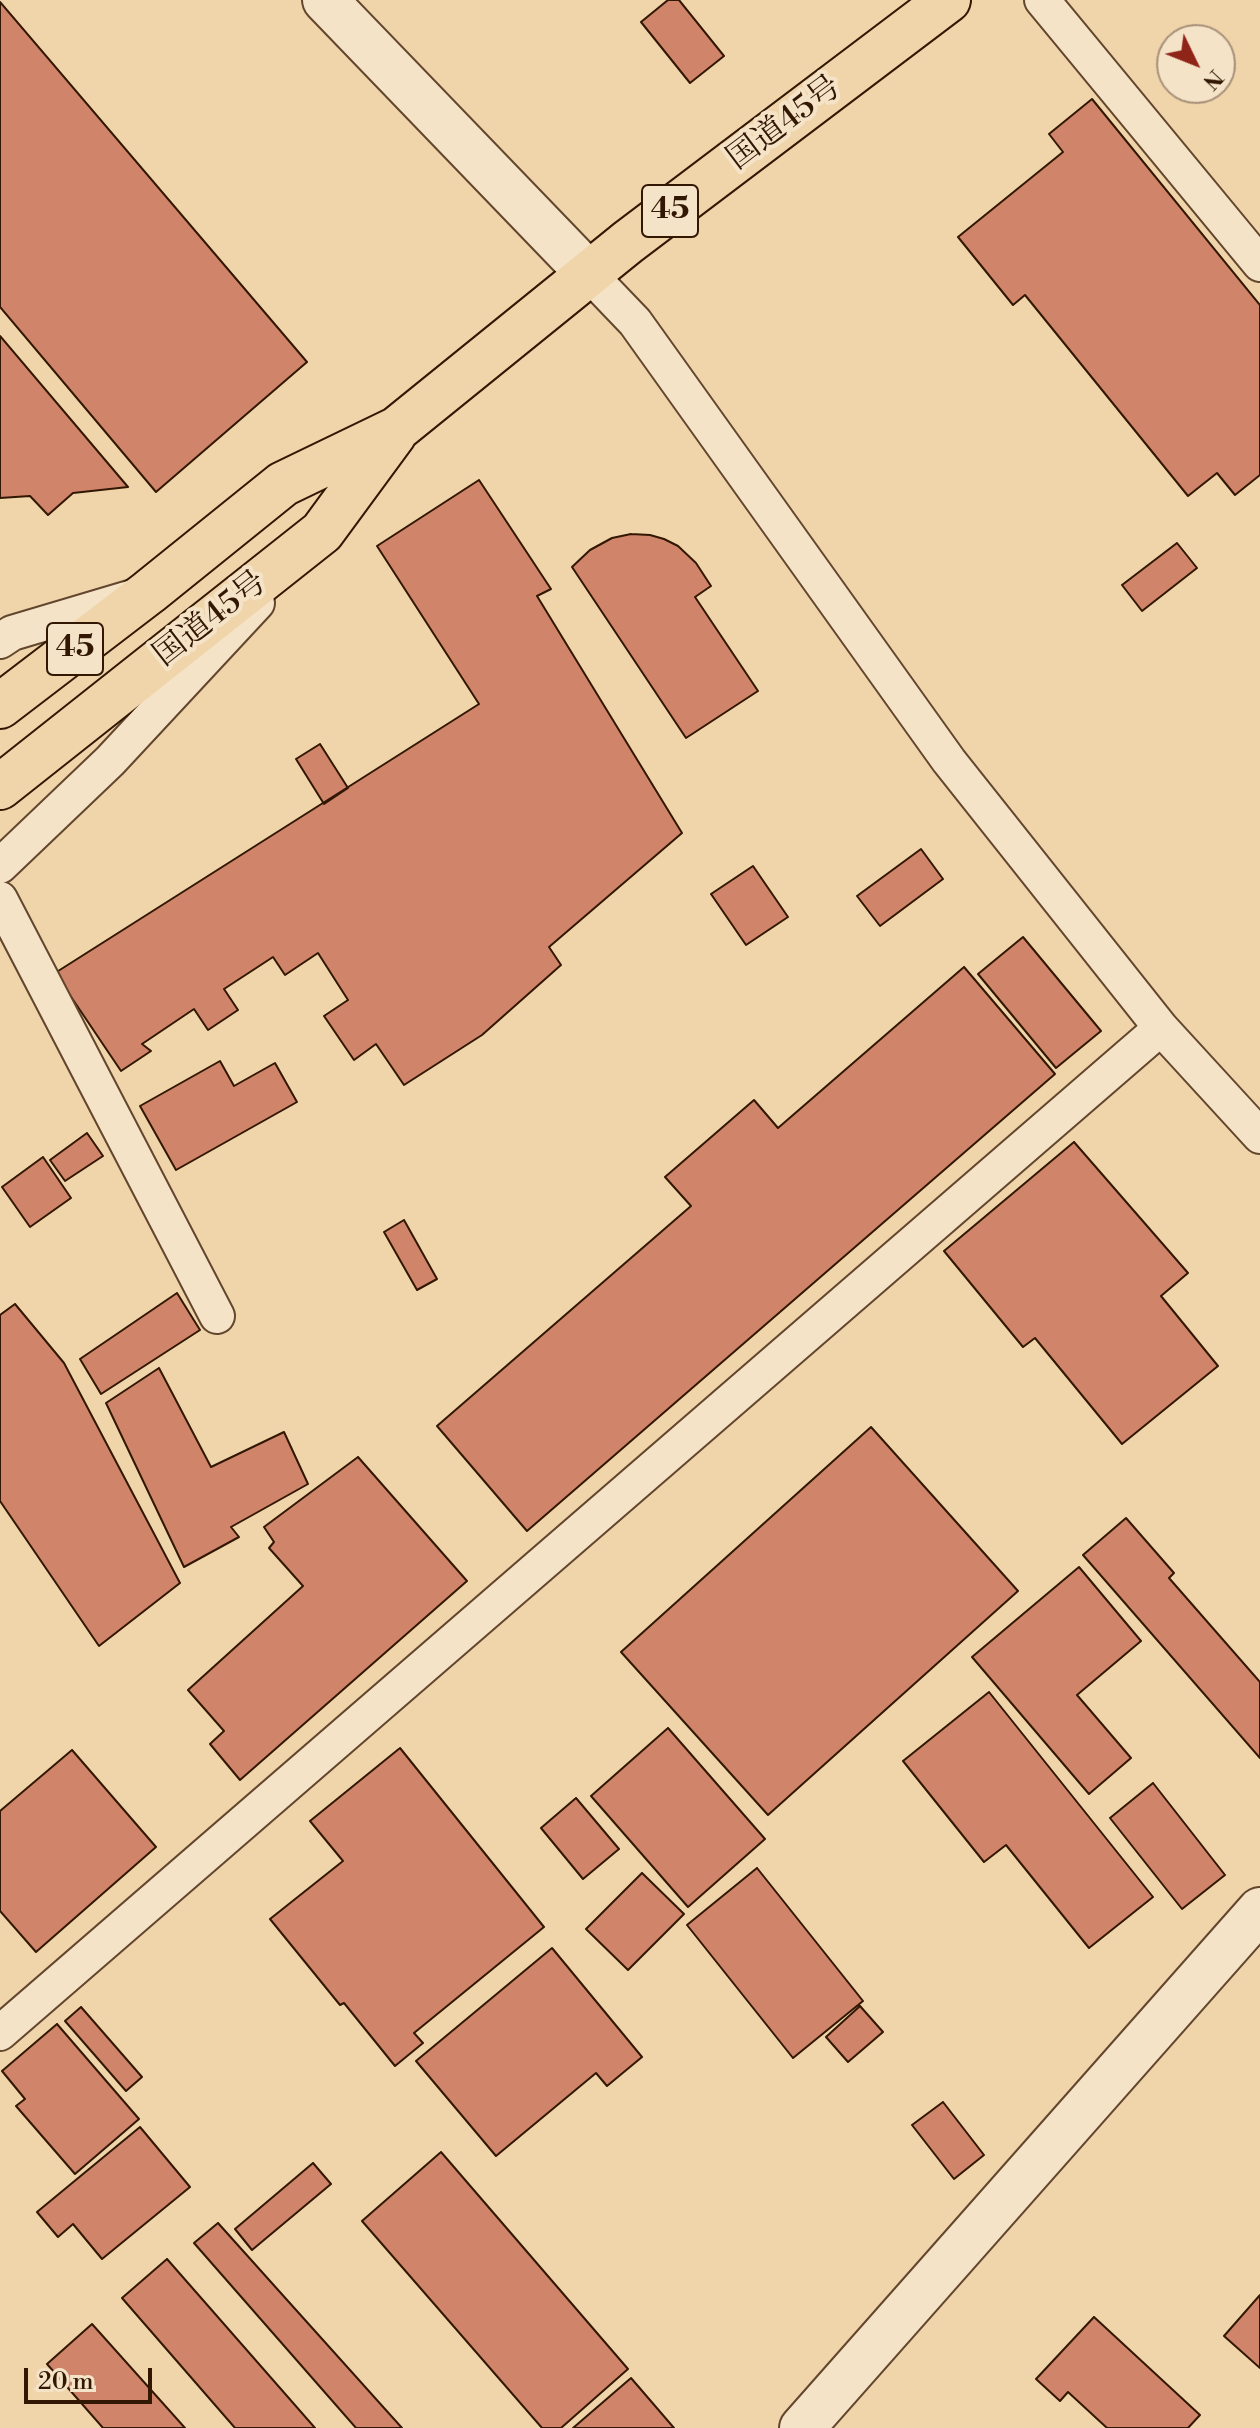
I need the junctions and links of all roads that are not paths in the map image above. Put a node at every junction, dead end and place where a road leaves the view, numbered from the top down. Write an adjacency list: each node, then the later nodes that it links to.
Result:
1 (325, 0): 5 (street)
2 (948, 0): 5 (highway, 国道45号 / 45)
3 (1042, 0): 4 (street)
4 (1260, 264)
5 (589, 274): 6 (highway, 国道45号 / 45); 14 (street)
6 (397, 429): 7 (highway, 国道45号 / 45); 8 (highway, 国道45号 / 45)
7 (322, 532): 11 (highway, 国道45号 / 45); 12 (street)
8 (149, 592): 9 (street); 10 (highway, 国道45号 / 45)
9 (0, 641)
10 (0, 706)
11 (0, 787)
12 (0, 866)
13 (0, 899): 16 (street)
14 (1161, 1028): 15 (street); 18 (street)
15 (1260, 1136)
16 (217, 1316)
17 (1260, 1910): 19 (street)
18 (0, 2033)
19 (802, 2428)

